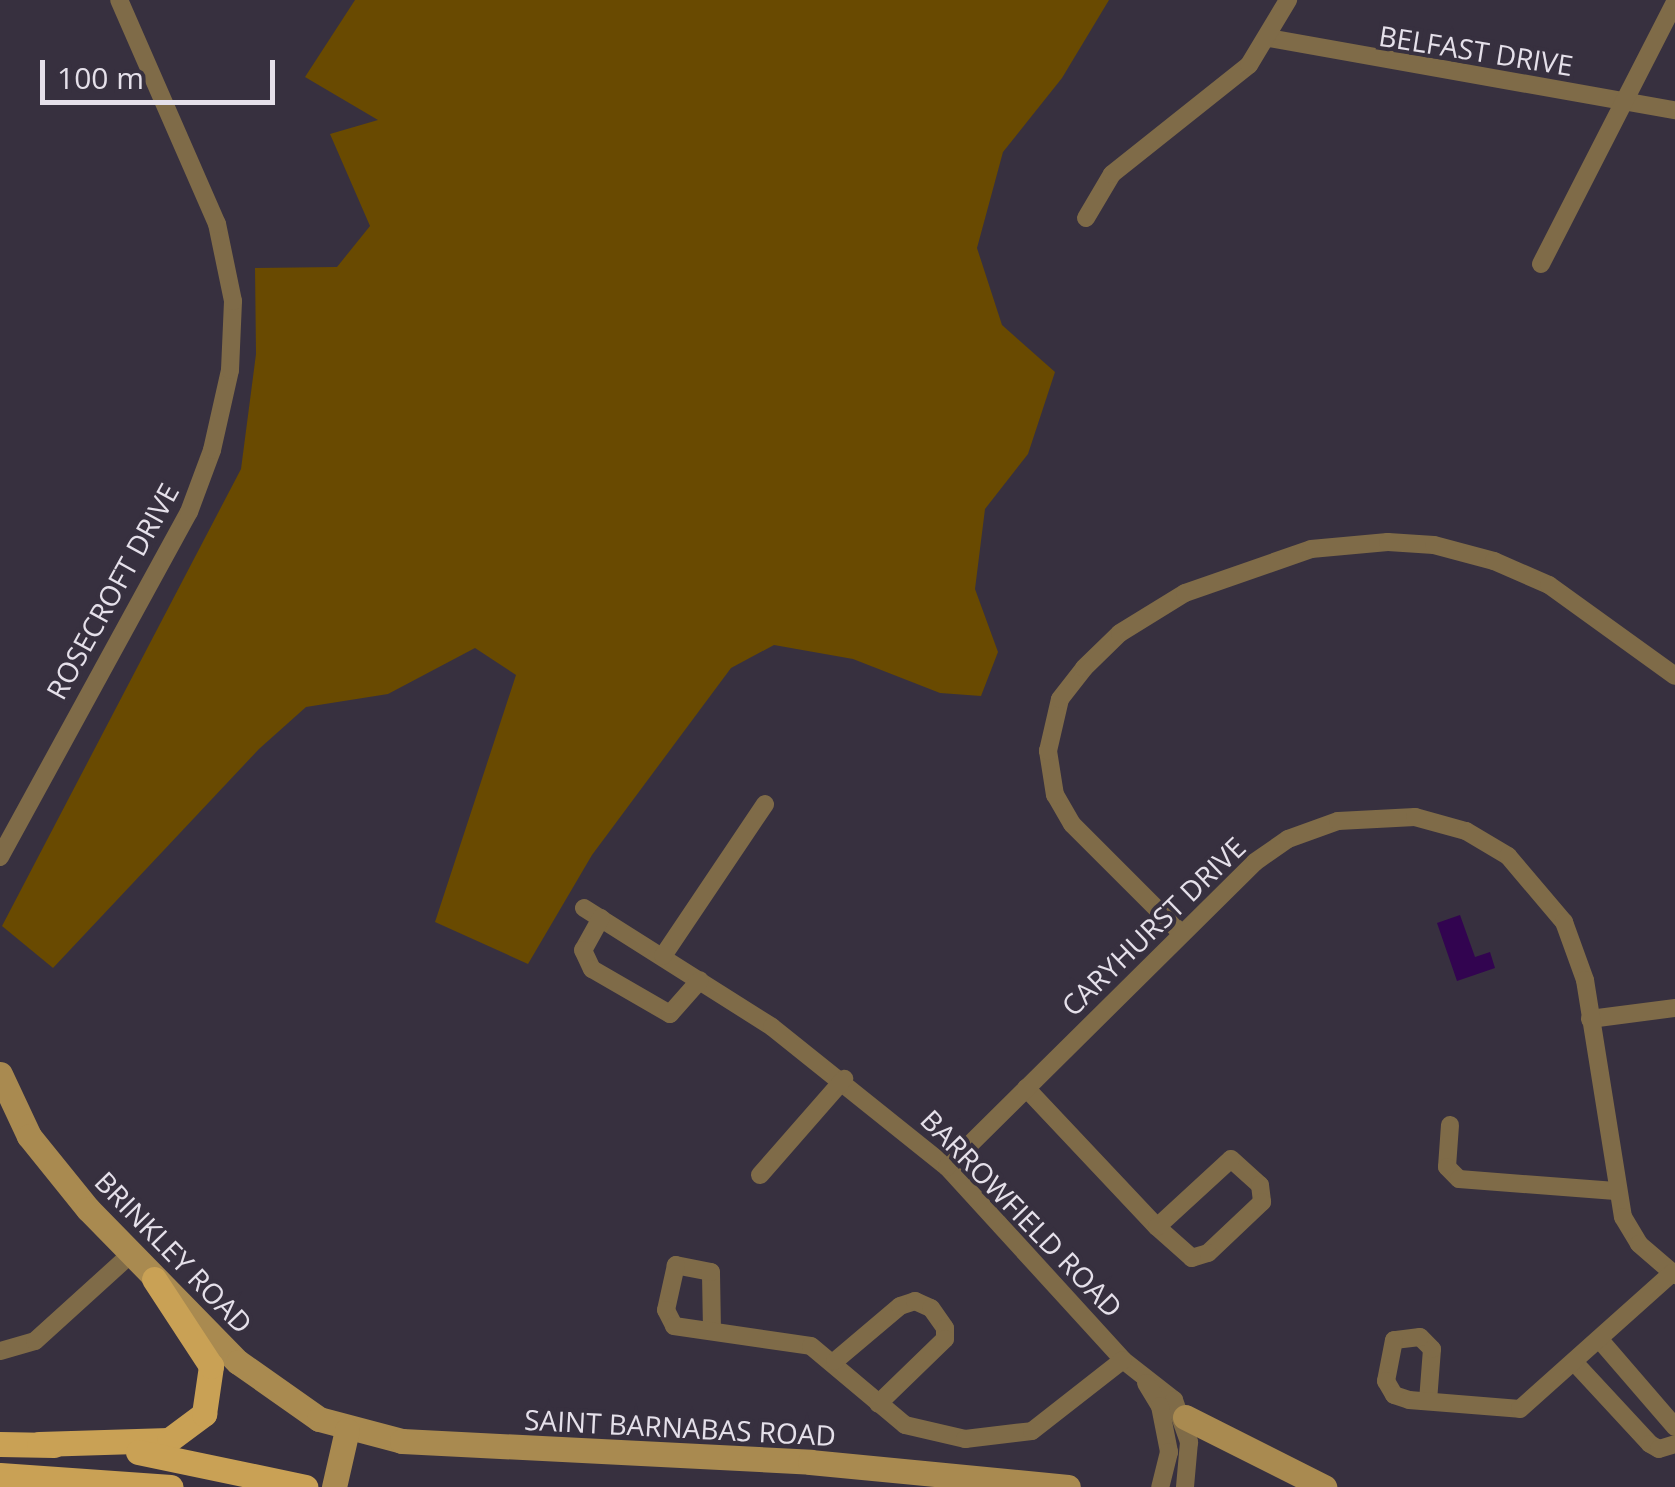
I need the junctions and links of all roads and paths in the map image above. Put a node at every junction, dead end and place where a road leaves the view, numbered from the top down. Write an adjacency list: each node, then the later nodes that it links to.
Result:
1 (119, 0): 11 (street, ROSECROFT DRIVE)
2 (1288, 0): 4 (street)
3 (1675, 2): 5 (street)
4 (1269, 38): 5 (street, BELFAST DRIVE); 7 (street)
5 (1624, 102): 6 (street, BELFAST DRIVE); 8 (street)
6 (1675, 110)
7 (1086, 218)
8 (1542, 264)
9 (1675, 676): 14 (street)
10 (765, 804): 15 (street)
11 (0, 857)
12 (584, 908): 13 (street, BARROWFIELD ROAD)
13 (601, 918): 15 (street, BARROWFIELD ROAD); 16 (street)
14 (1181, 933): 18 (street, CARYHURST DRIVE); 21 (street, CARYHURST DRIVE)
15 (663, 956): 16 (street, BARROWFIELD ROAD)
16 (700, 980): 20 (street, BARROWFIELD ROAD)
17 (1675, 1008): 18 (street)
18 (1590, 1019): 25 (street, CARYHURST DRIVE)
19 (0, 1074): 27 (main road, BRINKLEY ROAD)
20 (844, 1079): 23 (street, BARROWFIELD ROAD); 24 (street)
21 (1026, 1088): 23 (street, CARYHURST DRIVE); 26 (street)
22 (1450, 1125): 25 (street)
23 (948, 1167): 33 (street, BARROWFIELD ROAD)
24 (760, 1175)
25 (1616, 1191): 28 (street, CARYHURST DRIVE)
26 (1157, 1226): 26 (street)
27 (130, 1254): 29 (main road, BRINKLEY ROAD); 32 (street)
28 (1673, 1274): 31 (street)
29 (154, 1279): 41 (main road, BRINKLEY ROAD); 43 (main road)
30 (712, 1331): 30 (street); 34 (street)
31 (1600, 1340): 35 (street); 40 (street)
32 (0, 1351)
33 (1123, 1360): 36 (street, BARROWFIELD ROAD); 38 (street)
34 (835, 1361): 38 (street); 38 (street)
35 (1575, 1363): 37 (street); 44 (street)
36 (1140, 1374): 39 (street, BARROWFIELD ROAD); 52 (street, BARROWFIELD ROAD)
37 (1428, 1401): 37 (street)
38 (878, 1404)
39 (1185, 1417): 53 (street); 54 (main road)
40 (1675, 1427)
41 (347, 1430): 45 (main road, SAINT BARNABAS ROAD); 49 (main road)
42 (0, 1444): 43 (main road)
43 (39, 1444): 48 (main road)
44 (1675, 1444)
45 (810, 1462): 50 (main road); 51 (main road, SAINT BARNABAS ROAD)
46 (0, 1475): 47 (main road)
47 (170, 1487)
48 (304, 1487)
49 (334, 1487)
50 (795, 1487)
51 (1068, 1487)
52 (1160, 1487)
53 (1184, 1487)
54 (1324, 1487)

